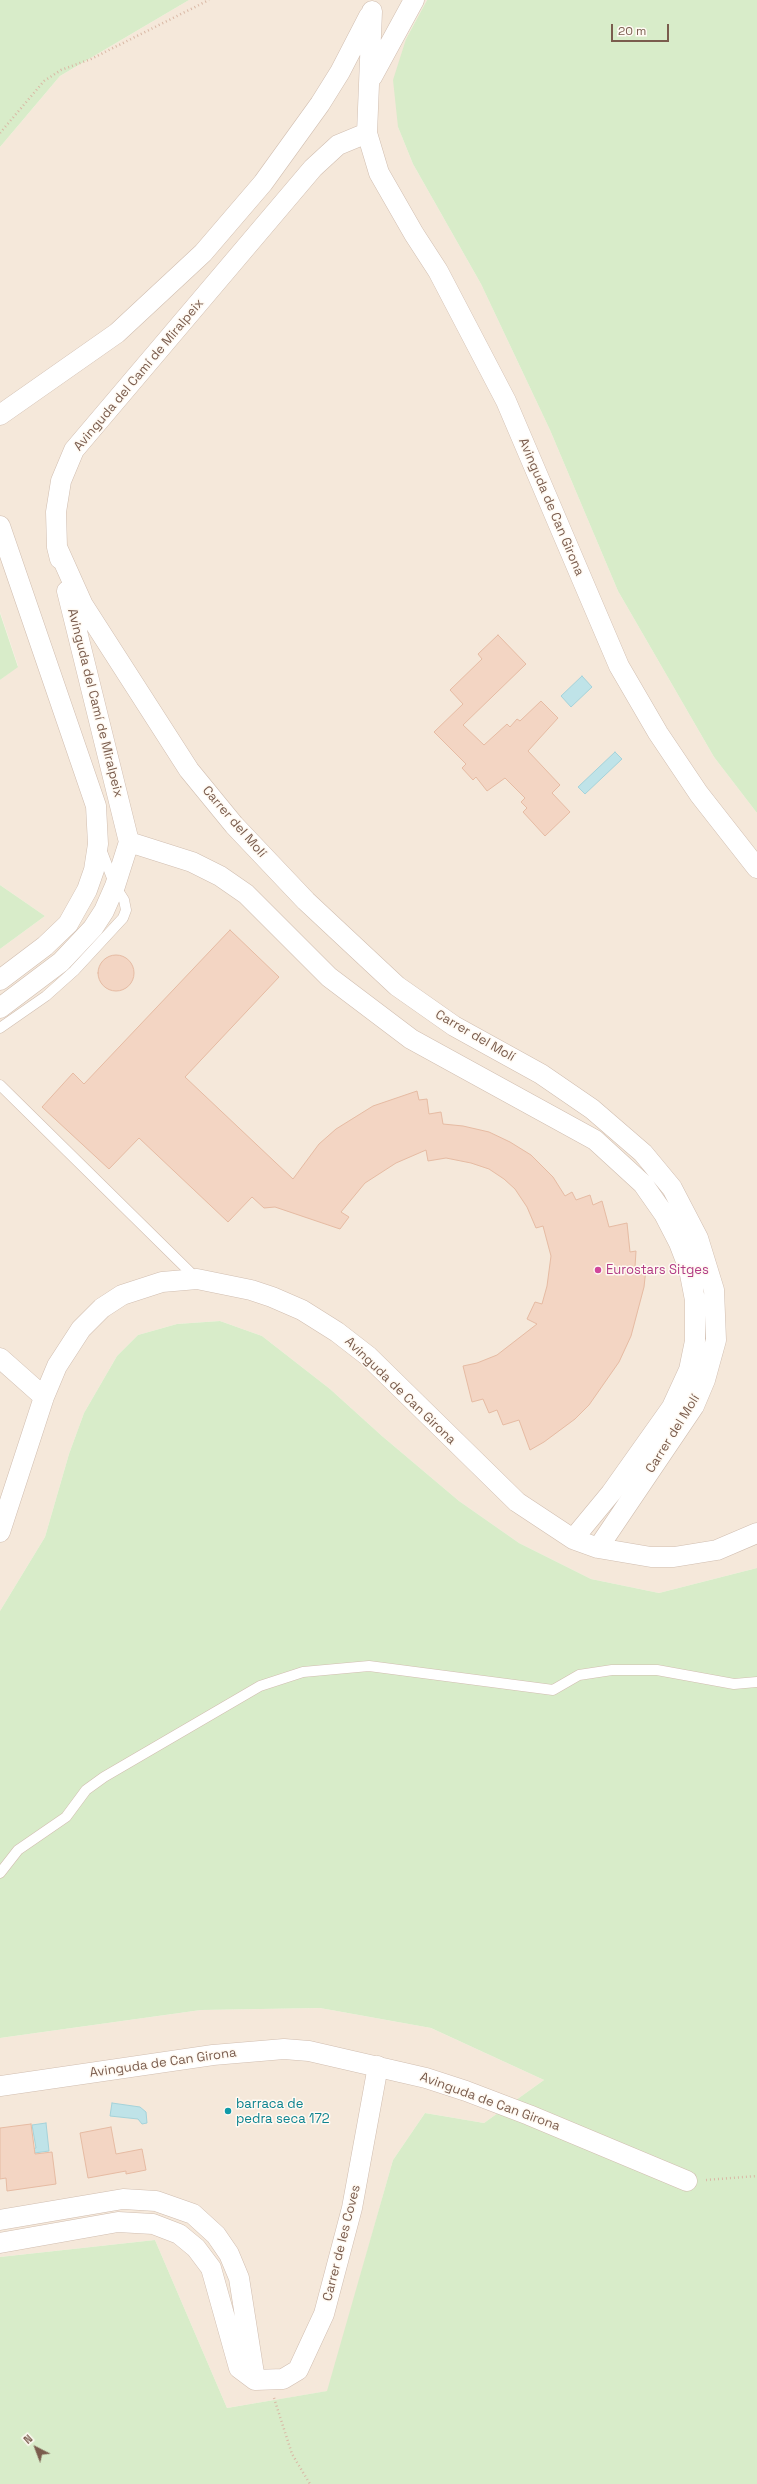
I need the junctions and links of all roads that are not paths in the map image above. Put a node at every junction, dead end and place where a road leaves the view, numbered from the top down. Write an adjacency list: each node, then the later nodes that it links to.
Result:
1 (414, 0): 3 (street)
2 (374, 5): 3 (street); 5 (street)
3 (368, 84): 4 (street)
4 (367, 133): 7 (street, Avinguda del Camí de Miralpeix); 10 (street, Avinguda de Can Girona)
5 (0, 414)
6 (0, 526): 9 (street, Avinguda del Camí de Miralpeix)
7 (56, 547): 8 (street, Avinguda del Camí de Miralpeix); 22 (street, Carrer del Molí)
8 (129, 842): 11 (street); 21 (street, Carrer del Molí)
9 (98, 844): 11 (lane); 12 (street, Avinguda del Camí de Miralpeix)
10 (757, 868)
11 (115, 886): 13 (street); 14 (lane)
12 (0, 980)
13 (0, 1008)
14 (0, 1028)
15 (0, 1085): 16 (lane)
16 (197, 1279): 18 (street, Avinguda de Can Girona); 21 (street, Avinguda de Can Girona)
17 (0, 1358): 18 (street)
18 (44, 1397): 19 (street, Avinguda de Can Girona)
19 (0, 1532)
20 (757, 1532): 22 (street, Avinguda de Can Girona)
21 (574, 1539): 22 (street, Avinguda de Can Girona)
22 (598, 1548)
23 (757, 1682): 24 (lane)
24 (0, 1873)
25 (378, 2066): 26 (street, Avinguda de Can Girona); 27 (street, Avinguda de Can Girona); 30 (street, Carrer de les Coves)
26 (0, 2086)
27 (687, 2181)
28 (0, 2220): 30 (street)
29 (0, 2243): 30 (street)
30 (263, 2381)

